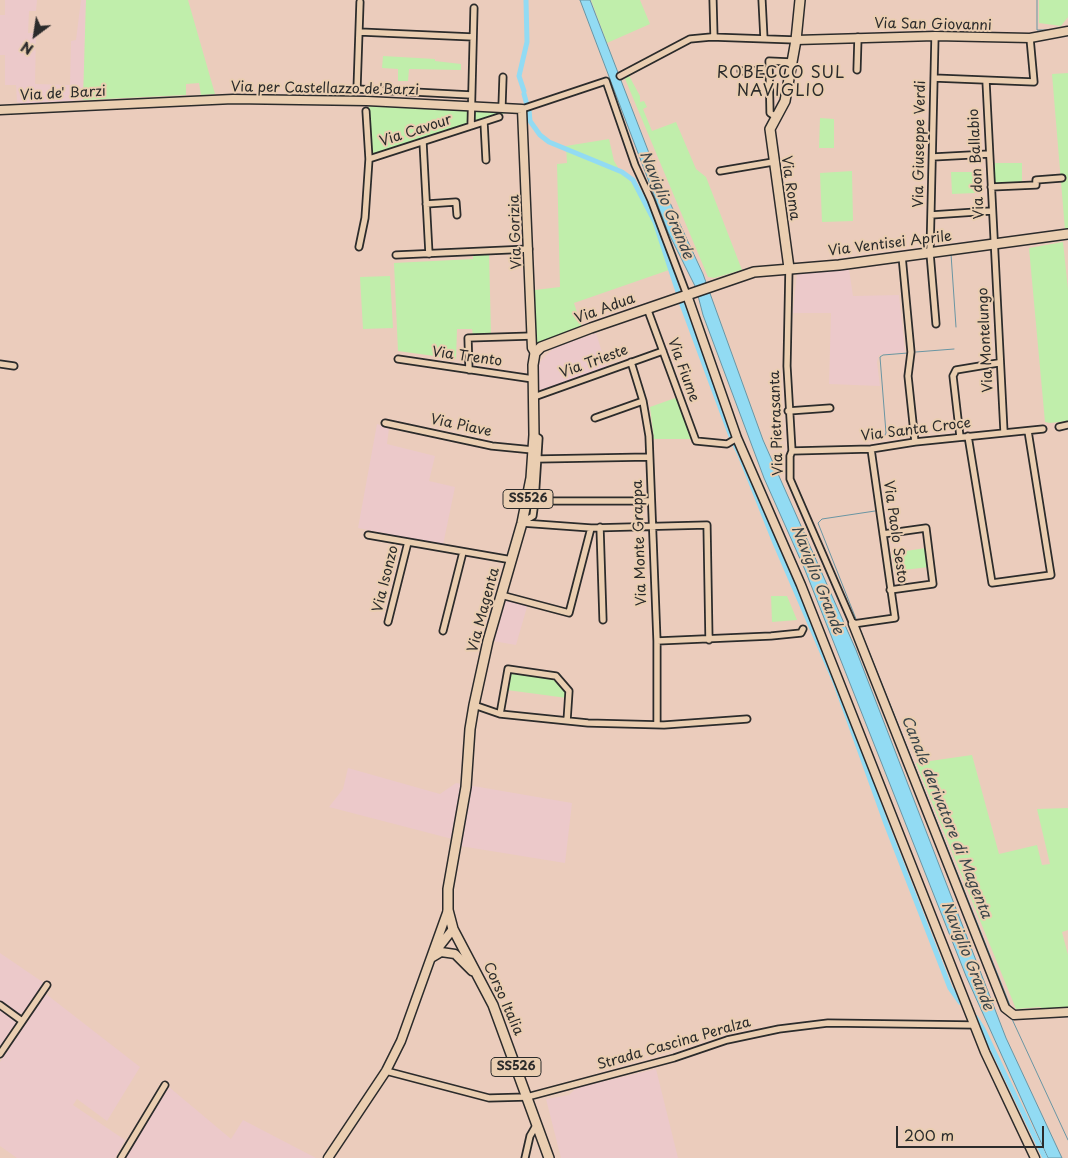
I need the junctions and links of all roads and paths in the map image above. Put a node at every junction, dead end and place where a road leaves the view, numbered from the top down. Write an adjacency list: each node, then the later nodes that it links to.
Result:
1 (713, 0): 10 (street)
2 (762, 0): 13 (street)
3 (800, 0): 14 (main road)
4 (360, 2): 7 (street)
5 (474, 8): 8 (street, Via Cavour)
6 (1068, 31): 12 (street, Via San Giovanni)
7 (360, 32): 8 (street); 23 (street)
8 (473, 36): 23 (street, Via Cavour)
9 (935, 36): 11 (street, Via San Giovanni); 12 (street, Via San Giovanni); 21 (street, Via Giuseppe Verdi)
10 (714, 37): 13 (street); 19 (street)
11 (858, 37): 14 (street, Via San Giovanni); 17 (street)
12 (1030, 38): 22 (street)
13 (764, 39): 14 (street)
14 (796, 40): 15 (main road)
15 (791, 62): 16 (street); 31 (main road)
16 (769, 70): 18 (street); 31 (street)
17 (857, 70)
18 (741, 71)
19 (620, 76)
20 (503, 77): 26 (street)
21 (934, 78): 22 (street); 36 (street, Via Giuseppe Verdi)
22 (986, 81): 35 (street, Via don Ballabio)
23 (471, 95): 25 (street, Via Cavour)
24 (127, 103): 25 (street, Via per Castellazzo de'Barzi); 28 (street, Via de' Barzi)
25 (471, 105): 26 (street, Via per Castellazzo de'Barzi); 33 (street, Via Cavour)
26 (502, 106): 27 (street, Via per Castellazzo de'Barzi)
27 (522, 109): 50 (street, Via Gorizia); 60 (street)
28 (0, 110)
29 (366, 111): 37 (street)
30 (499, 117): 32 (street, Via Cavour)
31 (776, 117): 39 (main road, Via Roma)
32 (484, 122): 33 (street, Via Cavour); 38 (street)
33 (472, 126): 34 (street, Via Cavour)
34 (423, 142): 37 (street, Via Cavour); 43 (street)
35 (989, 154): 36 (street); 42 (street, Via don Ballabio)
36 (933, 156): 46 (street, Via Giuseppe Verdi)
37 (369, 159): 49 (street)
38 (486, 160)
39 (773, 162): 40 (street); 51 (main road, Via Roma)
40 (720, 171)
41 (1062, 178): 42 (street)
42 (991, 187): 44 (street, Via don Ballabio)
43 (426, 204): 45 (street); 53 (street)
44 (991, 211): 46 (street); 48 (street, Via don Ballabio)
45 (457, 215)
46 (931, 215): 52 (street, Via Giuseppe Verdi)
47 (1068, 234): 48 (main road, Via Ventisei Aprile)
48 (994, 246): 52 (main road, Via Ventisei Aprile); 68 (street, Via Montelungo)
49 (359, 247)
50 (529, 249): 53 (street); 63 (street, Via Gorizia)
51 (785, 253): 57 (main road, Via Roma); 58 (main road)
52 (930, 253): 55 (main road, Via Ventisei Aprile); 62 (street, Via Giuseppe Verdi)
53 (429, 254): 54 (street)
54 (396, 255)
55 (902, 256): 56 (main road, Via Ventisei Aprile); 88 (street)
56 (799, 267): 57 (main road, Via Ventisei Aprile); 59 (street)
57 (789, 268): 58 (main road); 59 (street, Via Pietrasanta)
58 (772, 270): 60 (main road, Via Adua)
59 (788, 283): 76 (street, Via Pietrasanta)
60 (690, 293): 61 (main road, Via Adua); 87 (street)
61 (648, 308): 64 (street, Via Fiume); 65 (main road, Via Adua)
62 (936, 324)
63 (532, 336): 65 (street, Via Gorizia); 71 (street)
64 (663, 351): 67 (street, Via Trieste); 87 (street, Via Fiume)
65 (535, 353): 72 (main road, Via Magenta / SS526)
66 (398, 359): 71 (street, Via Trento)
67 (631, 362): 73 (street, Via Trieste); 74 (street, Via Monte Grappa)
68 (998, 363): 83 (street, Via Montelungo); 86 (street)
69 (0, 364): 70 (street)
70 (14, 366)
71 (469, 370): 72 (street, Via Trento)
72 (533, 379): 73 (main road, Via Magenta / SS526)
73 (534, 397): 84 (main road, Via Magenta / SS526)
74 (643, 401): 77 (street); 92 (street, Via Monte Grappa)
75 (830, 408): 76 (street)
76 (788, 411): 91 (street, Via Pietrasanta)
77 (595, 418)
78 (385, 423): 90 (street, Via Piave)
79 (1068, 425): 80 (street)
80 (1059, 427)
81 (1043, 429): 82 (street, Via Santa Croce)
82 (1028, 431): 83 (street, Via Santa Croce); 85 (street)
83 (1004, 432): 85 (street, Via Santa Croce)
84 (534, 435): 90 (main road, Via Magenta / SS526); 93 (street, Via Magenta)
85 (968, 436): 86 (street, Via Santa Croce)
86 (960, 437): 88 (street, Via Santa Croce)
87 (734, 440): 130 (street)
88 (915, 442): 89 (street, Via Santa Croce)
89 (871, 449): 91 (street, Via Santa Croce); 102 (street, Via Paolo Sesto)
90 (534, 450): 97 (main road, Via Magenta / SS526)
91 (792, 451): 111 (street, Via Pietrasanta)
92 (649, 456): 93 (street); 95 (street, Via Monte Grappa)
93 (538, 459): 94 (street, Via Magenta)
94 (535, 501): 95 (street); 96 (street, Via Magenta)
95 (651, 502): 99 (street, Via Monte Grappa)
96 (532, 516): 97 (street); 98 (street)
97 (522, 522): 98 (street); 106 (main road, Via Magenta / SS526)
98 (537, 524): 101 (street)
99 (652, 525): 100 (street); 114 (street); 115 (street, Via Monte Grappa)
100 (600, 527): 101 (street); 109 (street)
101 (591, 528): 108 (street)
102 (883, 534): 107 (street, Via Paolo Sesto); 107 (street)
103 (368, 535): 104 (street)
104 (408, 542): 105 (street); 110 (street, Via Isonzo)
105 (463, 552): 106 (street); 113 (street)
106 (512, 560): 108 (main road, Via Magenta / SS526)
107 (890, 590): 111 (street, Via Paolo Sesto)
108 (501, 595): 116 (main road, Via Magenta / SS526)
109 (603, 620)
110 (388, 622)
111 (853, 624): 128 (street)
112 (803, 629): 114 (street)
113 (443, 631)
114 (709, 640): 115 (street)
115 (657, 641): 120 (street, Via Monte Grappa)
116 (474, 705): 117 (street); 121 (main road, SS526)
117 (500, 714): 119 (street); 119 (street)
118 (747, 719): 120 (street)
119 (567, 721): 120 (street)
120 (656, 725)
121 (448, 910): 122 (main road, Corso Italia / SS526); 123 (street)
122 (454, 933): 123 (street); 124 (street); 125 (main road, Corso Italia / SS526)
123 (439, 936): 124 (street)
124 (431, 958): 125 (street); 132 (street)
125 (480, 978): 134 (main road, Corso Italia / SS526)
126 (46, 985): 129 (street)
127 (0, 1006): 129 (street)
128 (1068, 1012)
129 (22, 1021): 131 (street)
130 (974, 1025): 134 (street, Strada Cascina Peralza); 140 (street)
131 (0, 1054)
132 (386, 1071): 134 (street, Strada Cascina Peralza); 137 (street)
133 (165, 1085): 136 (street)
134 (527, 1097): 135 (main road, Corso Italia / SS526)
135 (537, 1124): 138 (street); 139 (main road, Corso Italia / SS526)
136 (121, 1158)
137 (328, 1158)
138 (525, 1158)
139 (549, 1158)
140 (1035, 1158)

